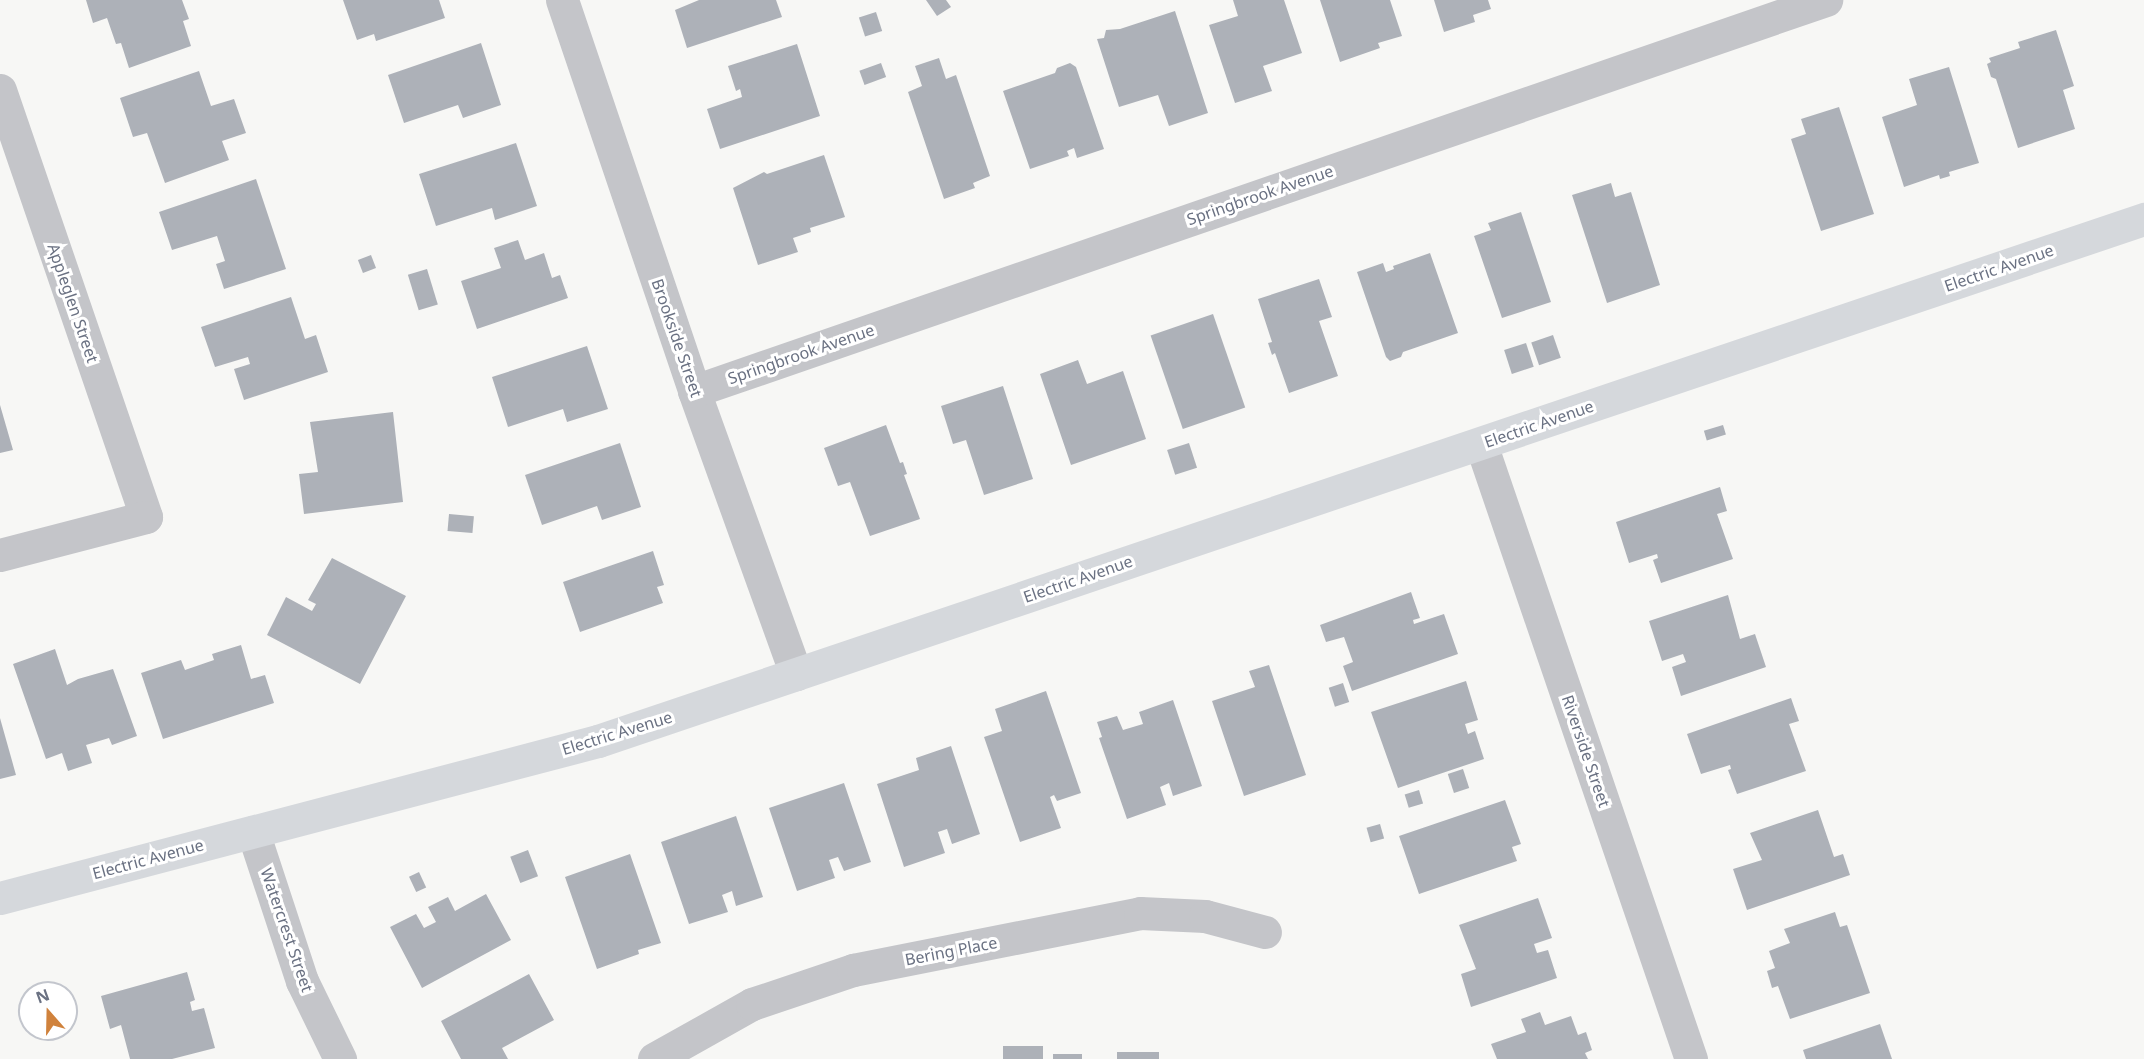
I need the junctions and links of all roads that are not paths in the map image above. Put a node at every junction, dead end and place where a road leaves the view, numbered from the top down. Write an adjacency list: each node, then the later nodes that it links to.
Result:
1 (562, 0): 5 (street, Brookside Street)
2 (1826, 0): 5 (street, Springbrook Avenue)
3 (0, 90): 7 (street, Appleglen Street)
4 (2144, 219): 6 (street, Electric Avenue)
5 (694, 391): 8 (street, Brookside Street)
6 (1481, 444): 8 (street, Electric Avenue); 14 (street, Riverside Street)
7 (0, 555)
8 (796, 674): 9 (street, Electric Avenue)
9 (253, 832): 10 (street, Electric Avenue); 12 (street, Watercrest Street)
10 (0, 898)
11 (1265, 932): 13 (street, Bering Place)
12 (340, 1059)
13 (654, 1059)
14 (1691, 1059)

